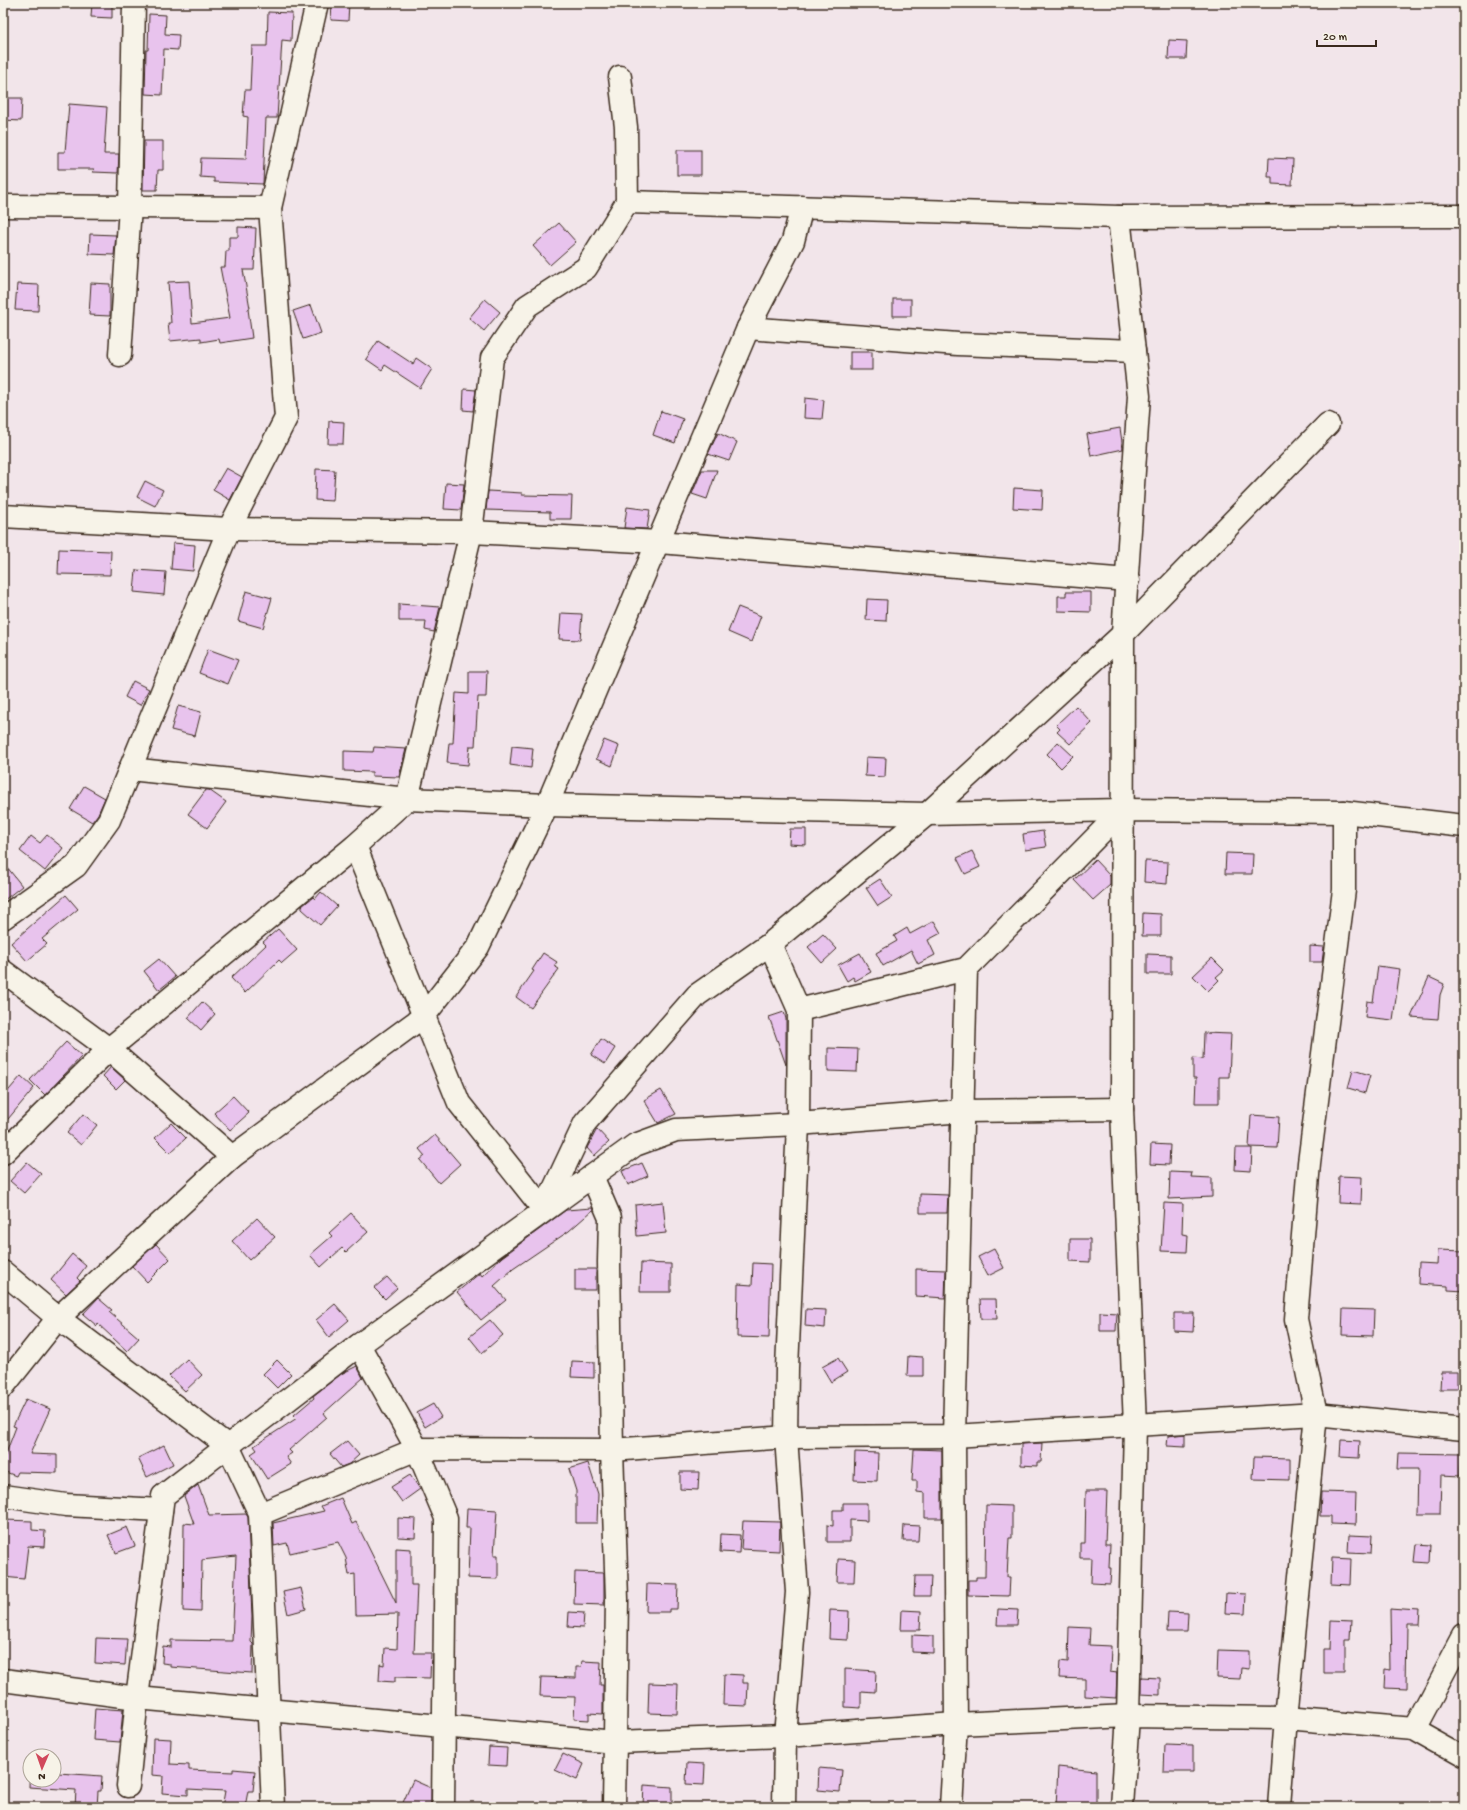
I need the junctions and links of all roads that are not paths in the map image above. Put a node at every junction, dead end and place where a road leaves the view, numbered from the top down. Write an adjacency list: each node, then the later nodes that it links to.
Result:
1 (134, 3): 6 (street)
2 (317, 3): 8 (street)
3 (620, 77): 4 (street)
4 (627, 202): 7 (street); 17 (street)
5 (3, 206): 6 (street)
6 (130, 207): 8 (street); 13 (street)
7 (802, 207): 10 (street); 11 (street)
8 (270, 208): 16 (street)
9 (1464, 216): 10 (street)
10 (1119, 217): 12 (street)
11 (748, 328): 12 (street); 18 (street)
12 (1134, 351): 19 (street)
13 (120, 355)
14 (1328, 424): 20 (street)
15 (3, 516): 16 (street)
16 (229, 529): 17 (street); 21 (street)
17 (471, 532): 18 (street); 22 (street)
18 (659, 542): 19 (street); 23 (street)
19 (1128, 580): 20 (street)
20 (1123, 634): 24 (street); 26 (street)
21 (130, 768): 22 (street); 29 (street)
22 (407, 799): 23 (street); 28 (street)
23 (547, 805): 26 (street); 34 (street)
24 (1123, 810): 25 (street); 26 (street); 31 (street); 36 (street)
25 (1344, 812): 27 (street); 47 (street)
26 (926, 814): 30 (street)
27 (1464, 826)
28 (355, 846): 34 (street); 35 (street)
29 (3, 918)
30 (770, 944): 33 (street); 42 (street)
31 (966, 969): 33 (street); 37 (street)
32 (3, 971): 35 (street)
33 (799, 1010): 38 (street)
34 (424, 1016): 40 (street); 42 (street)
35 (109, 1049): 39 (street); 40 (street)
36 (1122, 1109): 37 (street); 48 (street)
37 (963, 1111): 38 (street); 50 (street)
38 (798, 1124): 41 (street); 51 (street)
39 (3, 1153)
40 (232, 1157): 44 (street)
41 (592, 1176): 42 (street); 54 (street)
42 (544, 1210): 45 (street)
43 (3, 1272): 44 (street)
44 (58, 1318): 46 (street); 52 (street)
45 (359, 1345): 52 (street); 53 (street)
46 (3, 1387)
47 (1316, 1414): 48 (street); 49 (street); 63 (street)
48 (1135, 1426): 50 (street); 62 (street)
49 (1464, 1429)
50 (954, 1436): 51 (street); 64 (street)
51 (786, 1437): 54 (street); 67 (street)
52 (228, 1446): 56 (street); 57 (street)
53 (417, 1449): 54 (street); 57 (street); 65 (street)
54 (612, 1450): 68 (street)
55 (3, 1496): 56 (street)
56 (161, 1510): 60 (street)
57 (260, 1514): 61 (street)
58 (1464, 1635): 66 (street)
59 (3, 1680): 60 (street)
60 (137, 1698): 61 (street); 70 (street)
61 (268, 1709): 65 (street); 71 (street)
62 (1128, 1716): 63 (street); 64 (street); 76 (street)
63 (1286, 1718): 66 (street); 77 (street)
64 (956, 1724): 67 (street); 75 (street)
65 (443, 1726): 68 (street); 72 (street)
66 (1414, 1730): 69 (street)
67 (785, 1736): 68 (street); 74 (street)
68 (615, 1742): 73 (street)
69 (1464, 1757)
70 (128, 1786)
71 (272, 1807)
72 (443, 1807)
73 (614, 1807)
74 (784, 1807)
75 (951, 1807)
76 (1122, 1807)
77 (1279, 1807)

